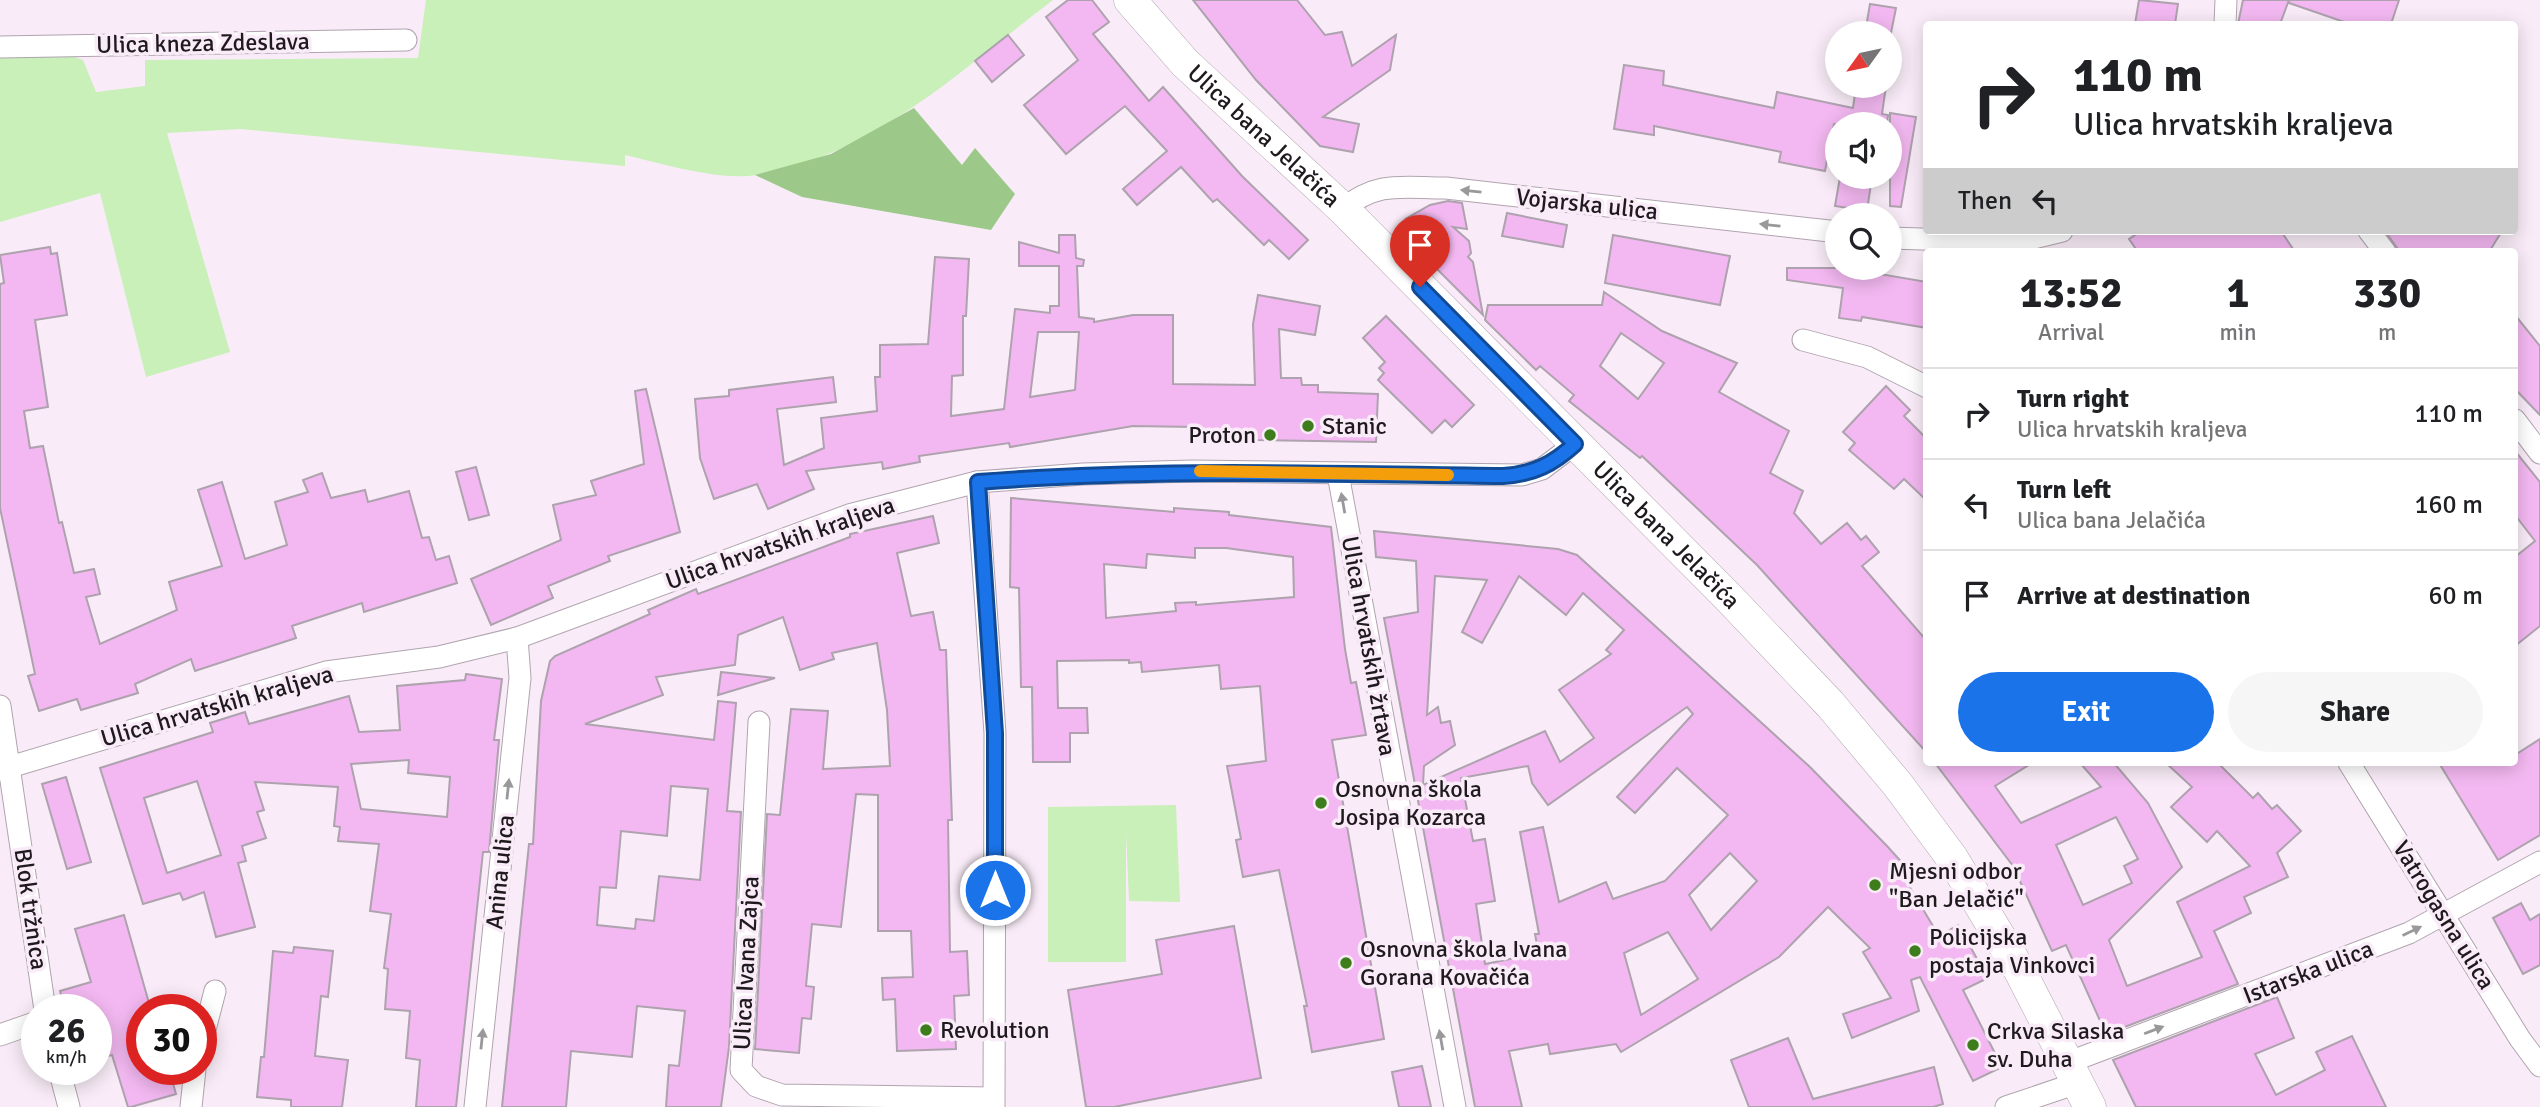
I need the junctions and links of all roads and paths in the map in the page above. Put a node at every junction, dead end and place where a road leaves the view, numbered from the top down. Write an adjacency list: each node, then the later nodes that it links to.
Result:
1 (1130, 0): 6 (main road, Ulica bana Jelačića)
2 (2226, 0): 3 (street)
3 (2225, 21)
4 (406, 40): 5 (street, Ulica kneza Zdeslava)
5 (0, 47)
6 (1343, 208): 7 (street, Vojarska ulica, one-way to 6); 13 (main road, Ulica bana Jelačića)
7 (1825, 231)
8 (2046, 235): 9 (street)
9 (1902, 238)
10 (1803, 340): 11 (street)
11 (1923, 385)
12 (2518, 424): 14 (street)
13 (1575, 444): 15 (street, Ulica hrvatskih kraljeva); 30 (main road, Ulica bana Jelačića)
14 (2540, 453)
15 (1338, 474): 16 (street, Ulica hrvatskih kraljeva); 37 (street, Ulica hrvatskih žrtava, one-way to 15)
16 (978, 482): 17 (street, Ulica hrvatskih kraljeva); 33 (street)
17 (517, 638): 21 (street, Ulica hrvatskih kraljeva); 36 (street, Anina ulica, one-way to 17)
18 (0, 706): 21 (street, Blok tržnica)
19 (759, 722): 33 (street, Ulica Ivana Zajca)
20 (2351, 766): 23 (street, Vatrogasna ulica)
21 (5, 768): 25 (street, Blok tržnica)
22 (2540, 862): 23 (street, Istarska ulica)
23 (2444, 914): 29 (street, Vatrogasna ulica); 30 (street, Istarska ulica, one-way to 23)
24 (215, 991): 26 (street)
25 (43, 994)
26 (214, 994)
27 (21, 1028): 28 (street)
28 (0, 1035)
29 (2540, 1066)
30 (2078, 1084): 38 (street, Istarska ulica)
31 (63, 1085): 34 (street)
32 (193, 1085): 35 (street)
33 (993, 1103)
34 (69, 1107)
35 (191, 1107)
36 (475, 1107)
37 (1455, 1107)
38 (2006, 1107)

